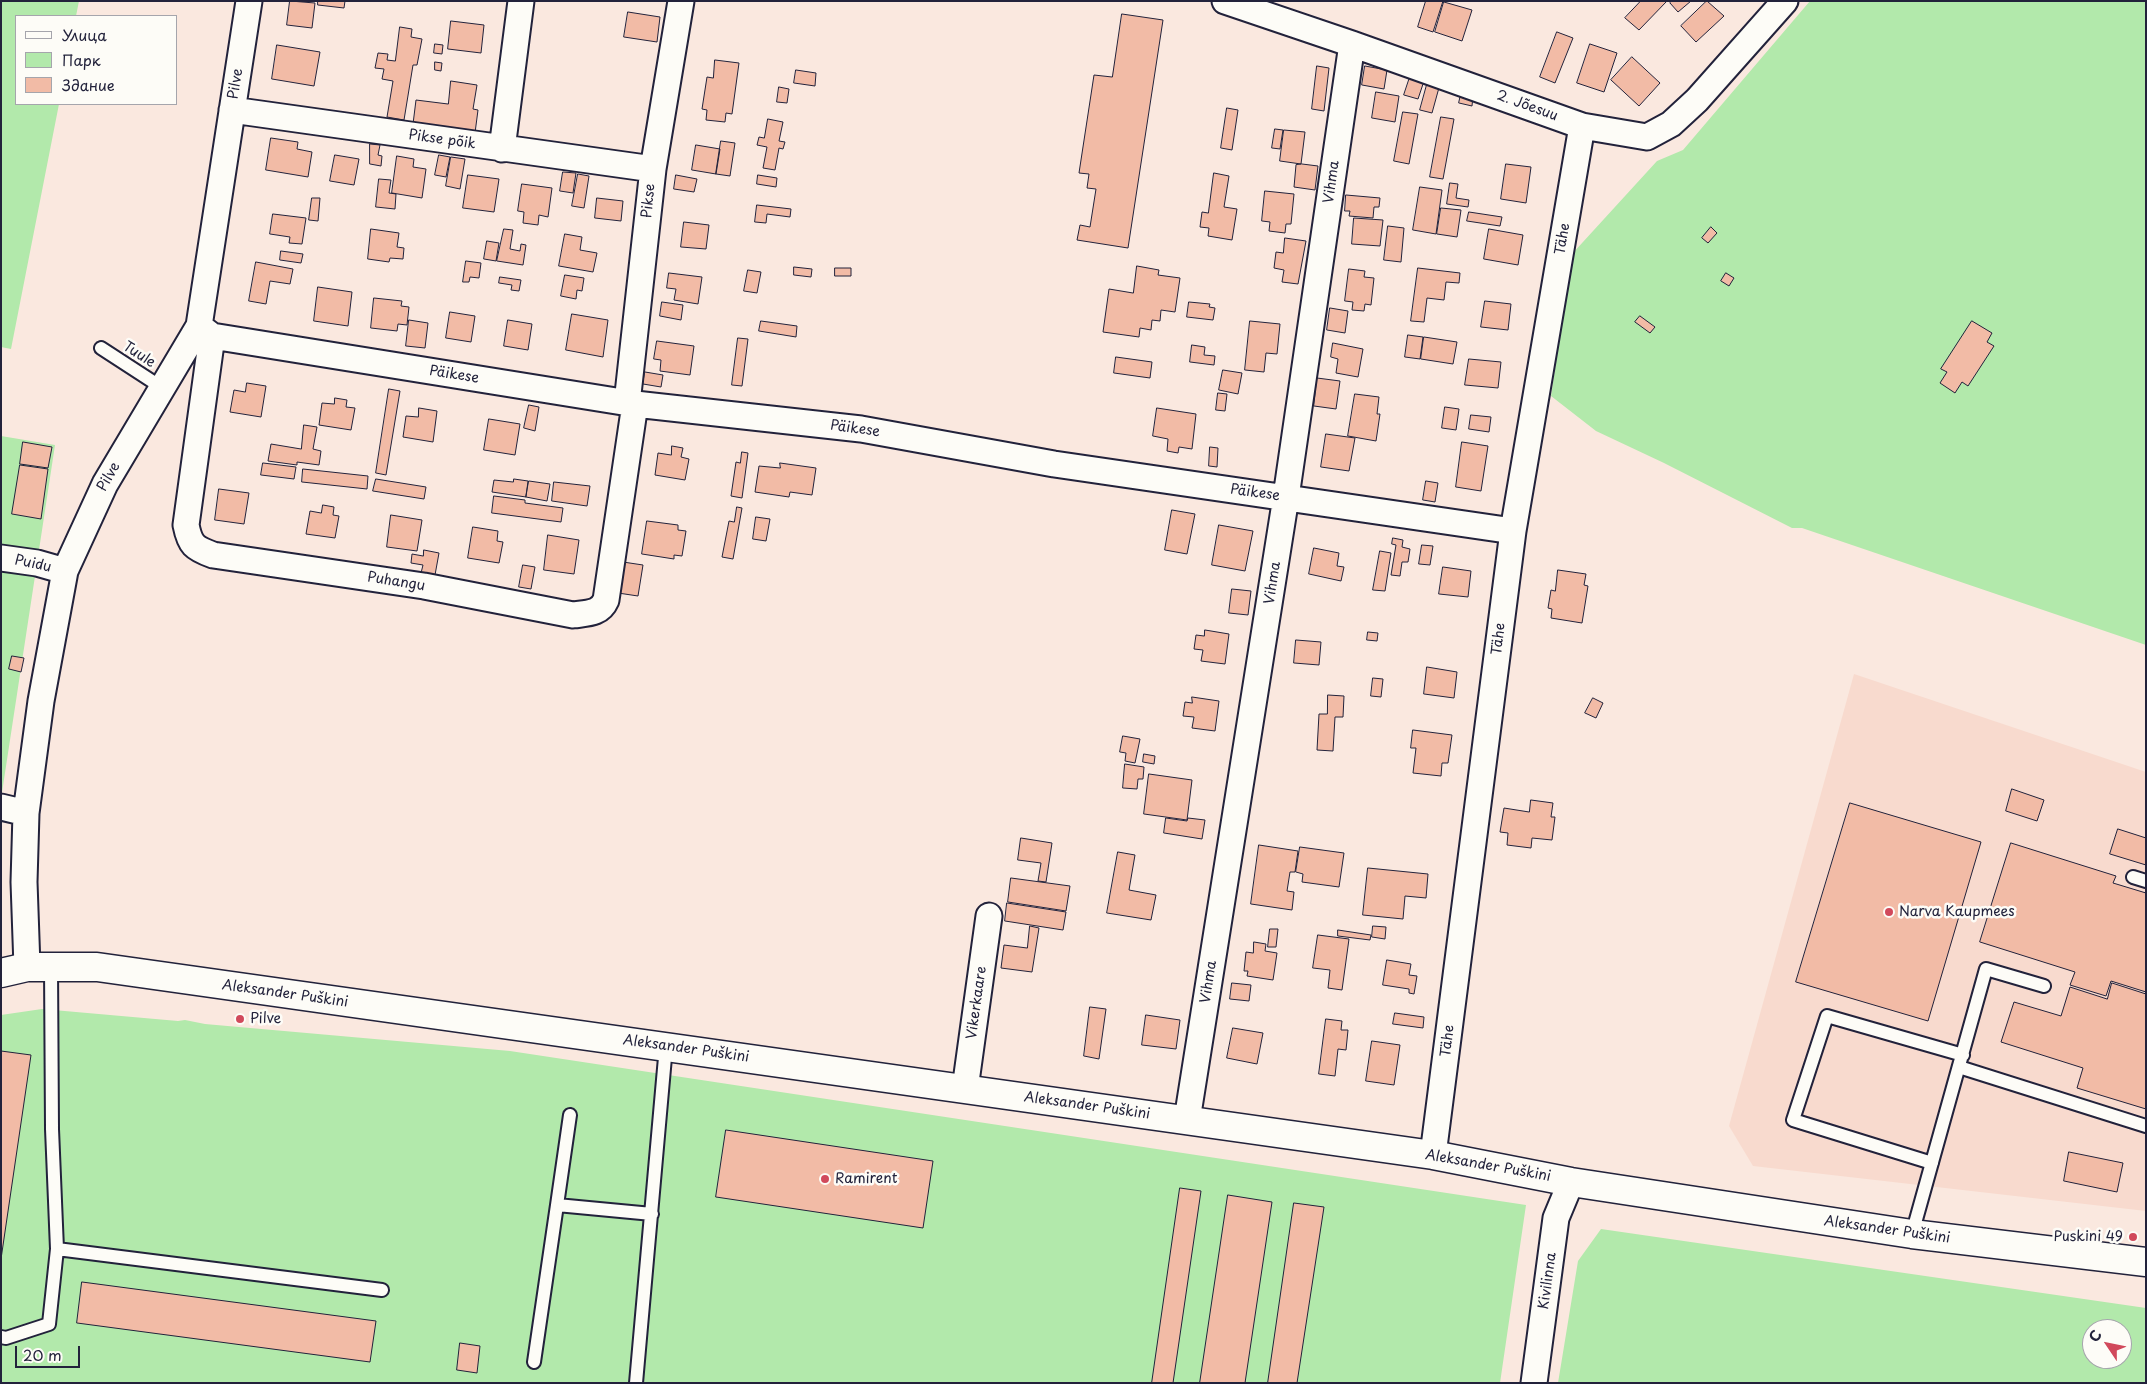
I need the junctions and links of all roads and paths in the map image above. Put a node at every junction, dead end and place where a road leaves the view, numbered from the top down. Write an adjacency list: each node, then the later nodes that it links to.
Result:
1 (249, 1): 7 (street, Pilve)
2 (521, 1): 9 (street)
3 (681, 1): 10 (street, Pikse)
4 (1225, 1): 6 (street, 2. Jõesuu)
5 (1785, 1): 8 (street, 2. Jõesuu)
6 (1352, 44): 8 (street, 2. Jõesuu); 15 (street, Vihma)
7 (232, 110): 9 (street, Pikse põik); 11 (street, Pilve)
8 (1582, 126): 16 (street, Tähe)
9 (502, 149): 10 (street, Pikse põik)
10 (653, 168): 14 (street, Pikse)
11 (205, 331): 13 (street, Pilve); 14 (street, Päikese); 19 (street, Puhangu)
12 (100, 348): 13 (lane, Tuule)
13 (161, 387): 18 (street, Pilve)
14 (631, 403): 15 (street, Päikese); 19 (street, Pikse)
15 (1286, 497): 16 (street, Päikese); 31 (street, Vihma)
16 (1513, 531): 33 (street, Tähe)
17 (1, 558): 18 (street, Puidu)
18 (65, 571): 21 (street, Pilve)
19 (595, 612)
20 (1, 807): 21 (street)
21 (26, 813): 25 (street, Pilve)
22 (2133, 877): 23 (lane)
23 (2146, 881)
24 (989, 916): 29 (street, Vikerkaare)
25 (26, 969): 27 (main road, Aleksander Puškini); 39 (lane)
26 (2044, 986): 28 (lane)
27 (666, 1046): 29 (main road, Aleksander Puškini); 37 (lane)
28 (1961, 1061): 32 (lane); 34 (lane); 34 (lane)
29 (965, 1089): 31 (main road, Aleksander Puškini)
30 (570, 1115): 36 (lane)
31 (1187, 1120): 33 (main road, Aleksander Puškini)
32 (2146, 1126)
33 (1433, 1156): 35 (main road, Aleksander Puškini)
34 (1932, 1163): 38 (lane)
35 (1571, 1182): 38 (main road, Aleksander Puškini); 45 (street, Kivilinna)
36 (556, 1205): 37 (lane); 43 (lane)
37 (652, 1214): 44 (lane)
38 (1912, 1234): 40 (main road, Aleksander Puškini)
39 (57, 1249): 41 (lane); 42 (lane)
40 (2146, 1262)
41 (382, 1290)
42 (1, 1337)
43 (534, 1362)
44 (636, 1383)
45 (1534, 1383)

